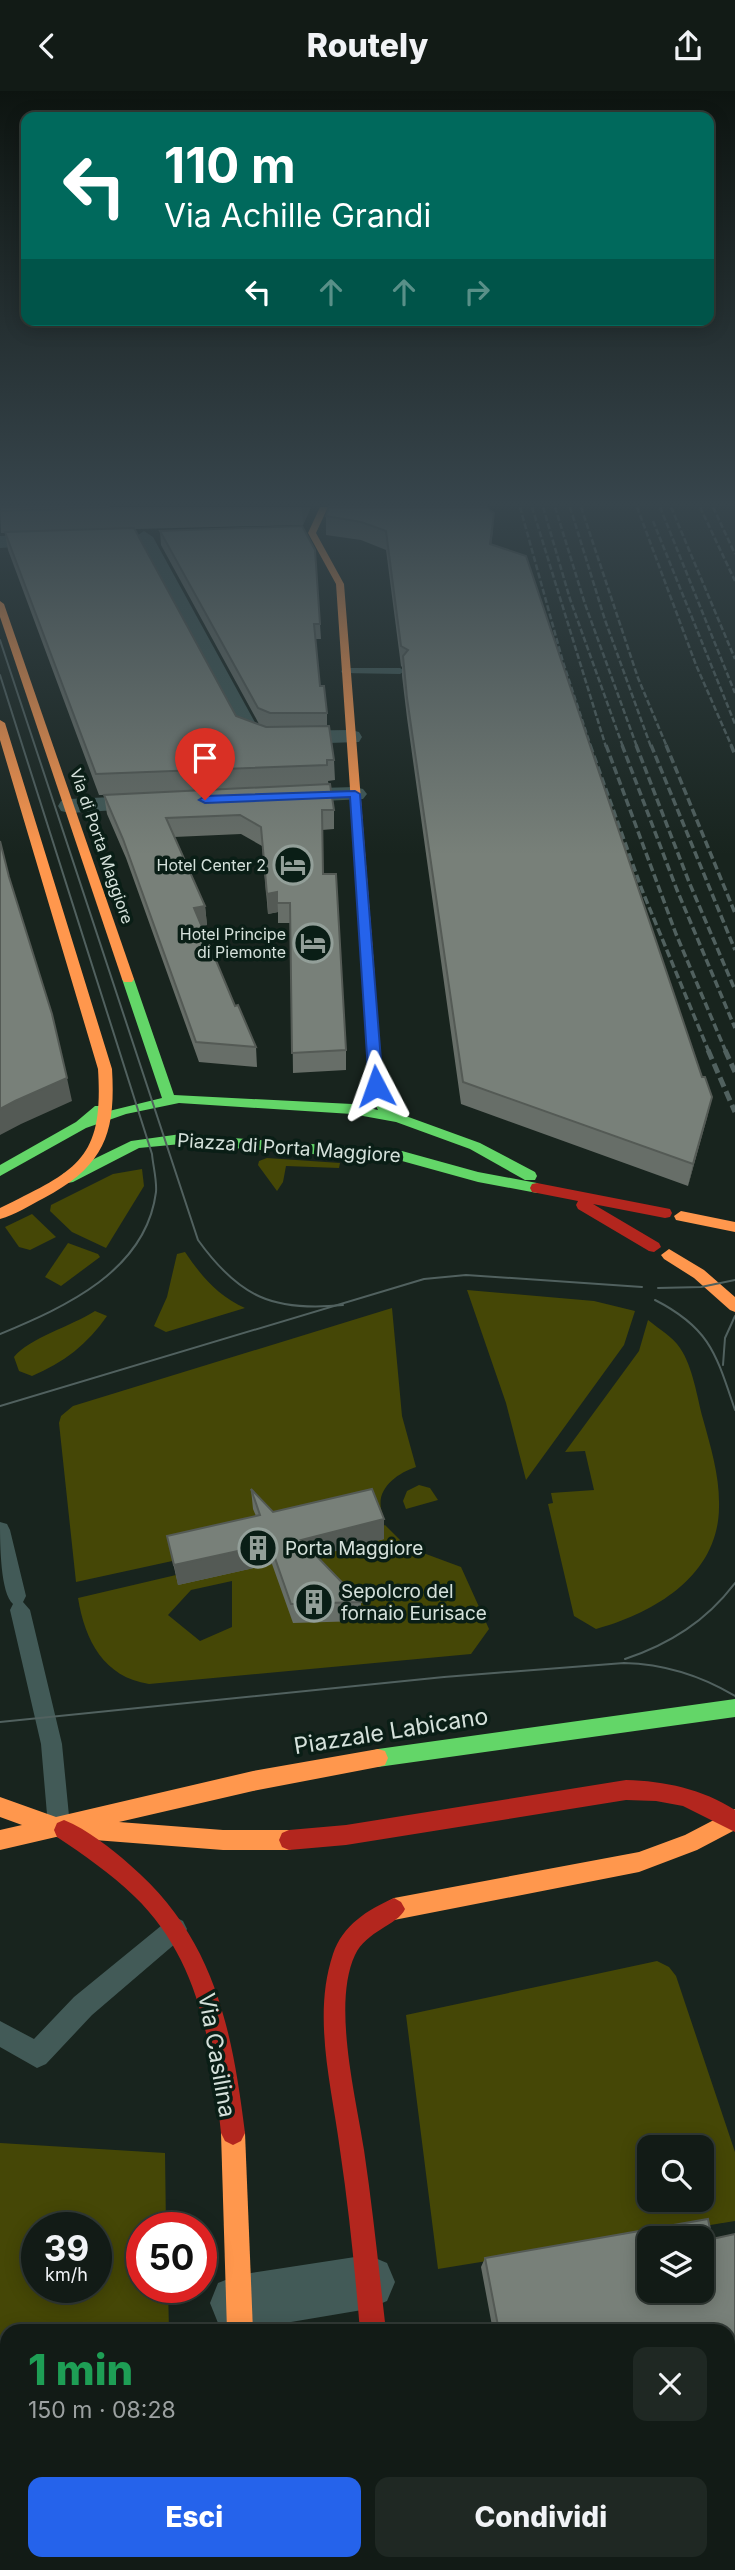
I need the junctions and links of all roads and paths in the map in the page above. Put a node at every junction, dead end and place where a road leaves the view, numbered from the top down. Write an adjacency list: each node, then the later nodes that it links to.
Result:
1 (7, 623): 11 (main road, Via di Porta Maggiore)
2 (186, 623): 7 (street)
3 (342, 623): 4 (main road)
4 (346, 671): 5 (lane); 7 (main road)
5 (400, 671)
6 (0, 723): 12 (main road)
7 (351, 737): 8 (main road)
8 (355, 794): 9 (street); 15 (main road)
9 (258, 797)
10 (178, 801): 11 (street)
11 (71, 806): 13 (main road, Via di Porta Maggiore)
12 (110, 1093): 14 (main road, Piazza di Porta Maggiore); 16 (main road, Piazza di Porta Maggiore)
13 (169, 1100): 14 (main road, Piazza di Porta Maggiore); 15 (main road, Piazza di Porta Maggiore)
14 (110, 1114): 16 (main road, Piazza di Porta Maggiore); 18 (main road, Piazza di Porta Maggiore)
15 (398, 1118): 19 (main road, Piazza di Porta Maggiore)
16 (80, 1125): 17 (main road, Piazza di Porta Maggiore)
17 (0, 1171)
18 (68, 1178): 19 (main road, Piazza di Porta Maggiore); 20 (main road, Piazza di Porta Maggiore)
19 (556, 1190): 21 (main road); 22 (main road, Piazza di Porta Maggiore)
20 (0, 1214)
21 (735, 1227)
22 (735, 1307)
23 (0, 1530): 27 (lane)
24 (735, 1708): 27 (main road, Piazzale Labicano)
25 (0, 1807): 27 (main road, Piazzale Labicano)
26 (734, 1820): 27 (main road, Piazzale Labicano); 29 (main road, Piazzale Labicano)
27 (59, 1828): 28 (main road, Piazzale Labicano); 30 (main road, Via Casilina)
28 (0, 1840)
29 (404, 1905): 32 (main road, Via Casilina)
30 (176, 1929): 31 (lane); 33 (main road, Via Casilina)
31 (0, 2033)
32 (371, 2307): 33 (street, Via Casilina)
33 (239, 2317)

